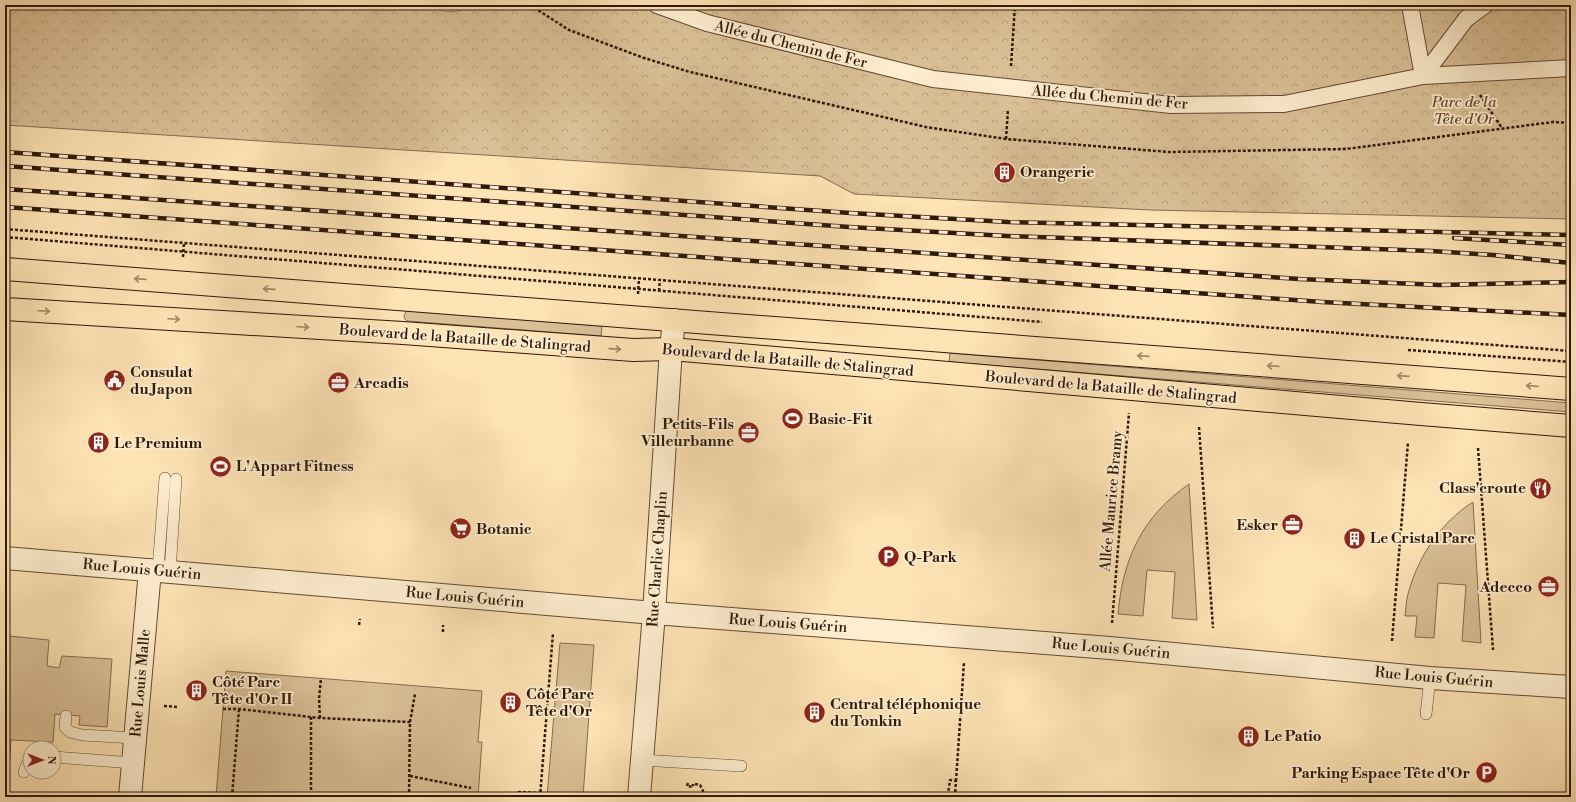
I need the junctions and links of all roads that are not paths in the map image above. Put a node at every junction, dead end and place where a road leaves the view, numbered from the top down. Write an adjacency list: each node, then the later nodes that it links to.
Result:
1 (459, 5): 5 (lane)
2 (657, 5): 7 (street, Allée du Chemin de Fer)
3 (1410, 5): 7 (street)
4 (1485, 5): 7 (street)
5 (444, 6)
6 (1571, 68): 7 (street, Allée du Chemin de Fer)
7 (1423, 76)
8 (5, 268): 10 (main road, Boulevard de la Bataille de Stalingrad, one-way to 8)
9 (5, 309): 11 (main road, Boulevard de la Bataille de Stalingrad, one-way to 11)
10 (674, 320): 11 (street, Rue Charlie Chaplin); 12 (main road, Boulevard de la Bataille de Stalingrad, one-way to 10)
11 (671, 349): 13 (main road, Boulevard de la Bataille de Stalingrad); 17 (street, Rue Charlie Chaplin)
12 (1571, 389)
13 (1571, 426)
14 (171, 478): 16 (lane)
15 (5, 558): 16 (street, Rue Louis Guérin)
16 (159, 571): 17 (street, Rue Louis Guérin); 22 (street, Rue Louis Malle)
17 (654, 613): 18 (street, Rue Louis Guérin); 24 (street, Rue Charlie Chaplin)
18 (1430, 678): 19 (street, Rue Louis Guérin); 20 (lane)
19 (1571, 687)
20 (1426, 714)
21 (66, 716): 22 (lane)
22 (135, 738): 25 (street, Rue Louis Malle)
23 (62, 758): 25 (lane)
24 (642, 760): 26 (lane); 28 (street, Rue Charlie Chaplin)
25 (133, 763): 27 (street, Rue Louis Malle)
26 (741, 766)
27 (130, 797)
28 (639, 797)

